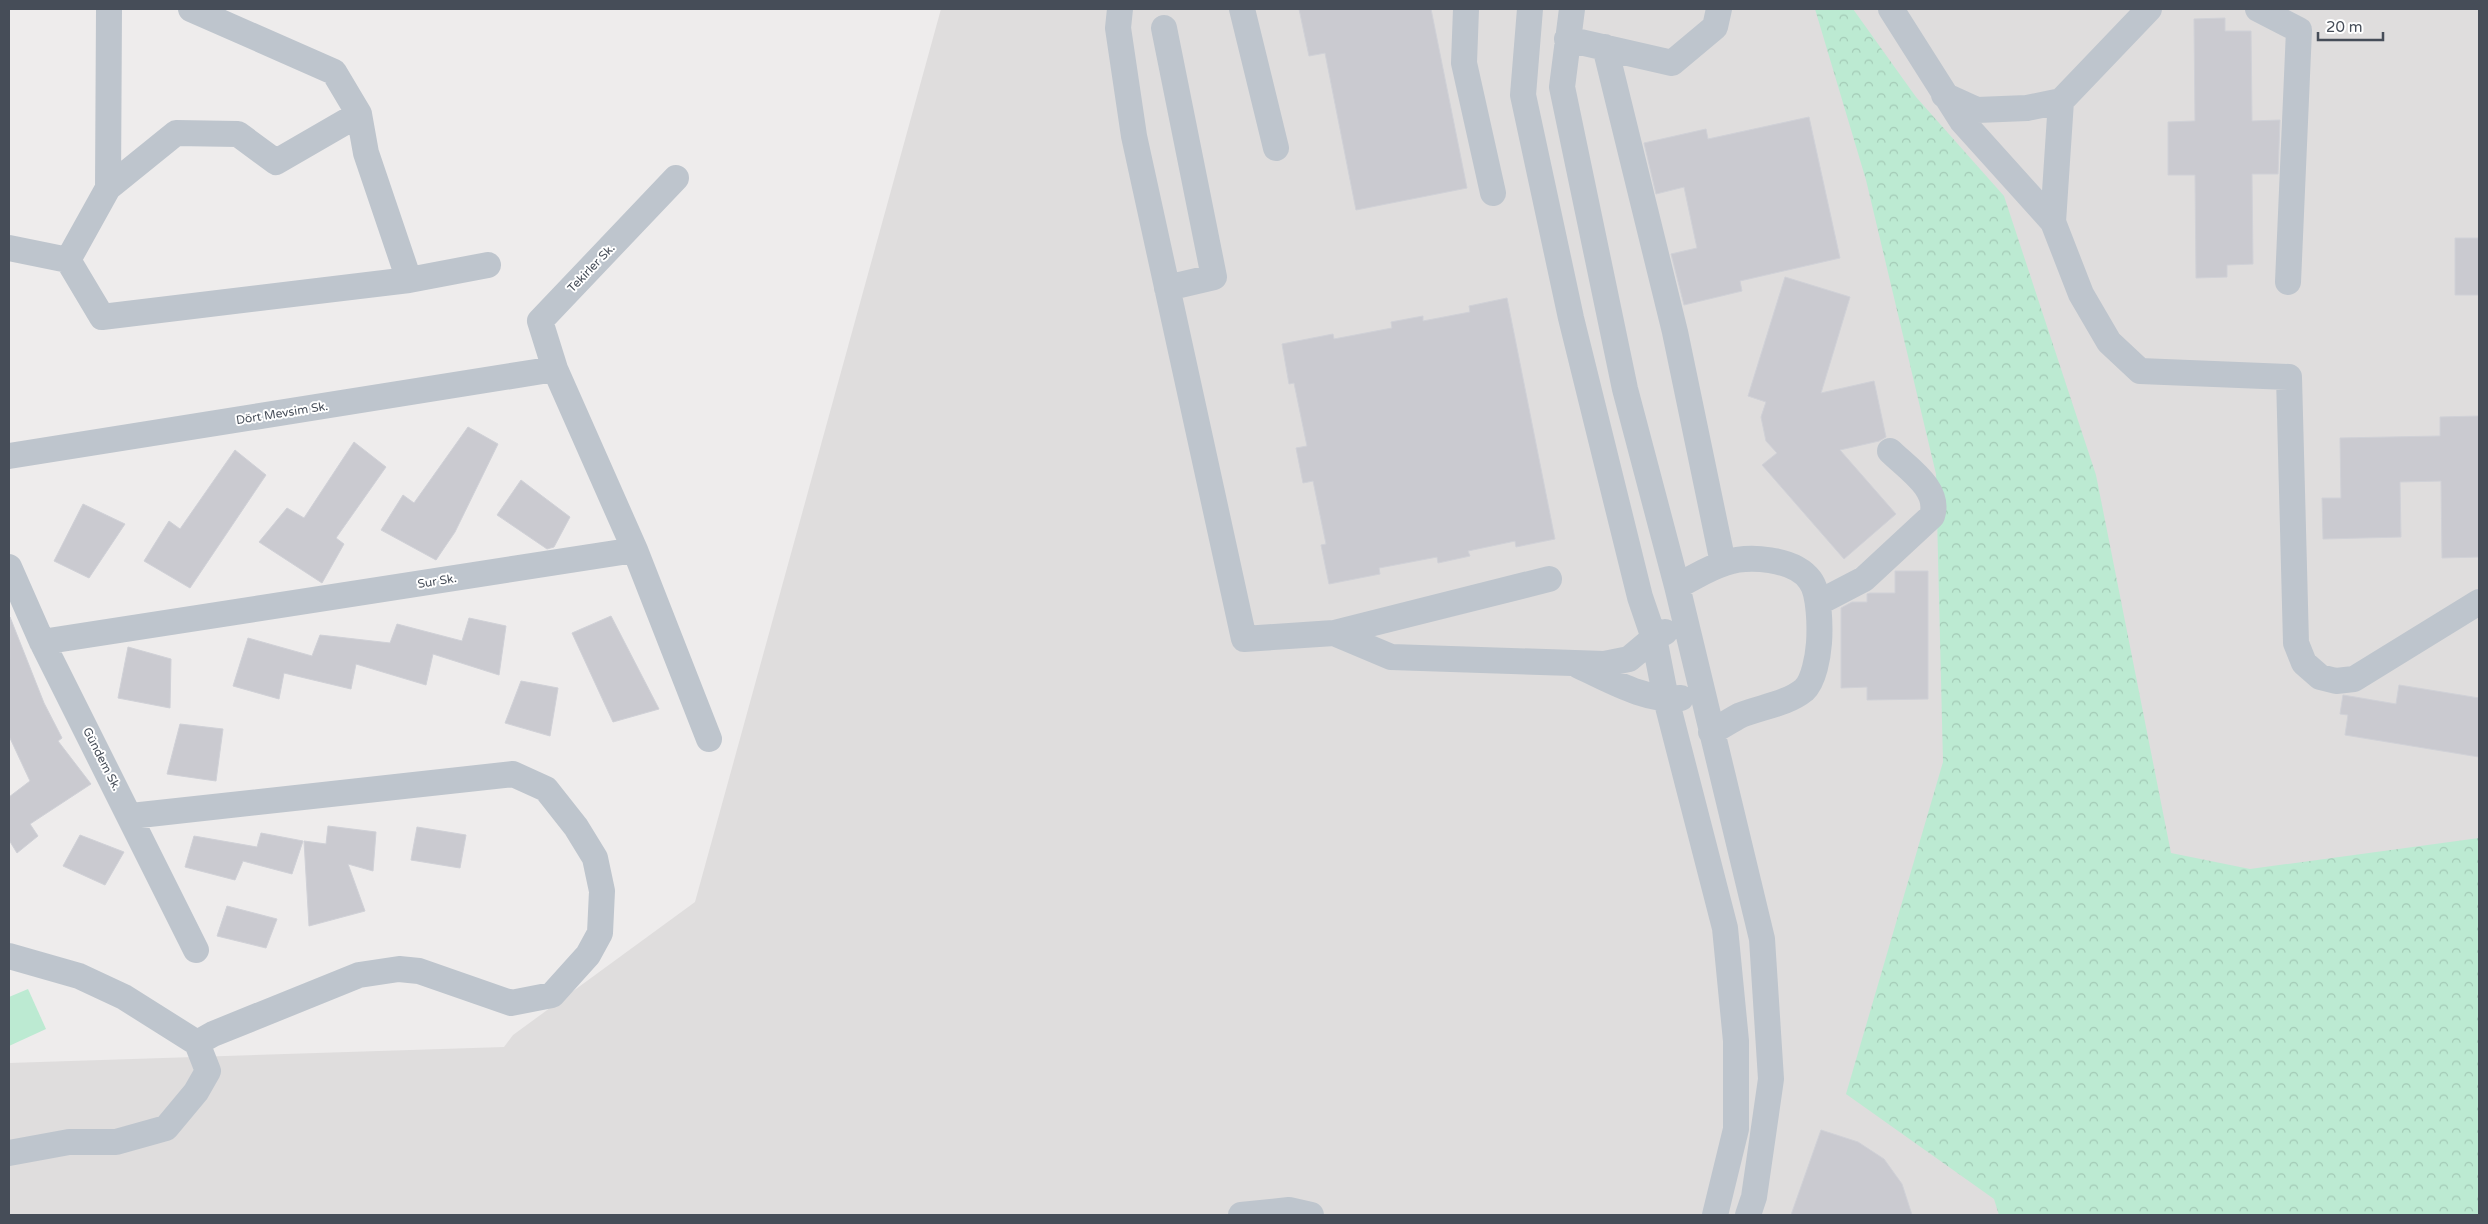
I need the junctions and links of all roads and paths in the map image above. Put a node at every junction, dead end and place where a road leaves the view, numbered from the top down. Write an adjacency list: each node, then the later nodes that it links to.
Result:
1 (109, 9): 20 (street)
2 (191, 9): 17 (street)
3 (1120, 9): 28 (street)
4 (1242, 9): 18 (street)
5 (1466, 9): 21 (street)
6 (1530, 9): 41 (street)
7 (1572, 9): 13 (street)
8 (1718, 9): 14 (street)
9 (1891, 9): 15 (street)
10 (2149, 9): 16 (street)
11 (2258, 9): 27 (street)
12 (1164, 28): 28 (street)
13 (1567, 38): 14 (street); 36 (street)
14 (1605, 47): 33 (street)
15 (1944, 95): 16 (street); 22 (street)
16 (2061, 101): 22 (street)
17 (359, 114): 20 (street); 26 (street)
18 (1276, 148)
19 (676, 178): 29 (street, Tekirler Sk.)
20 (108, 188): 24 (street)
21 (1493, 193)
22 (2053, 222): 37 (street)
23 (9, 248): 24 (street)
24 (68, 260): 26 (street)
25 (488, 265): 26 (street)
26 (409, 280)
27 (2288, 282)
28 (1167, 288): 40 (street)
29 (555, 369): 31 (street, Dört Mevsim Sk.); 32 (street)
30 (1890, 451): 38 (street)
31 (9, 456)
32 (635, 550): 42 (street, Sur Sk.); 47 (street)
33 (1723, 563): 36 (street); 38 (street)
34 (9, 567): 42 (street, Gündem Sk.)
35 (1549, 579): 40 (street)
36 (1677, 586): 39 (street)
37 (2479, 602)
38 (1818, 603): 46 (street)
39 (1684, 622): 41 (street); 44 (street)
40 (1334, 633): 43 (street)
41 (1654, 638): 43 (street); 45 (street)
42 (42, 642): 48 (street, Gündem Sk.)
43 (1576, 664): 45 (street)
44 (1702, 695): 45 (street); 46 (street)
45 (1666, 699): 55 (street)
46 (1711, 732): 56 (street)
47 (709, 739)
48 (131, 816): 49 (street, Gündem Sk.); 51 (street)
49 (196, 950)
50 (9, 956): 51 (street)
51 (197, 1043): 52 (street)
52 (9, 1154)
53 (1241, 1215): 54 (street)
54 (1311, 1215)
55 (1714, 1215)
56 (1748, 1215)

